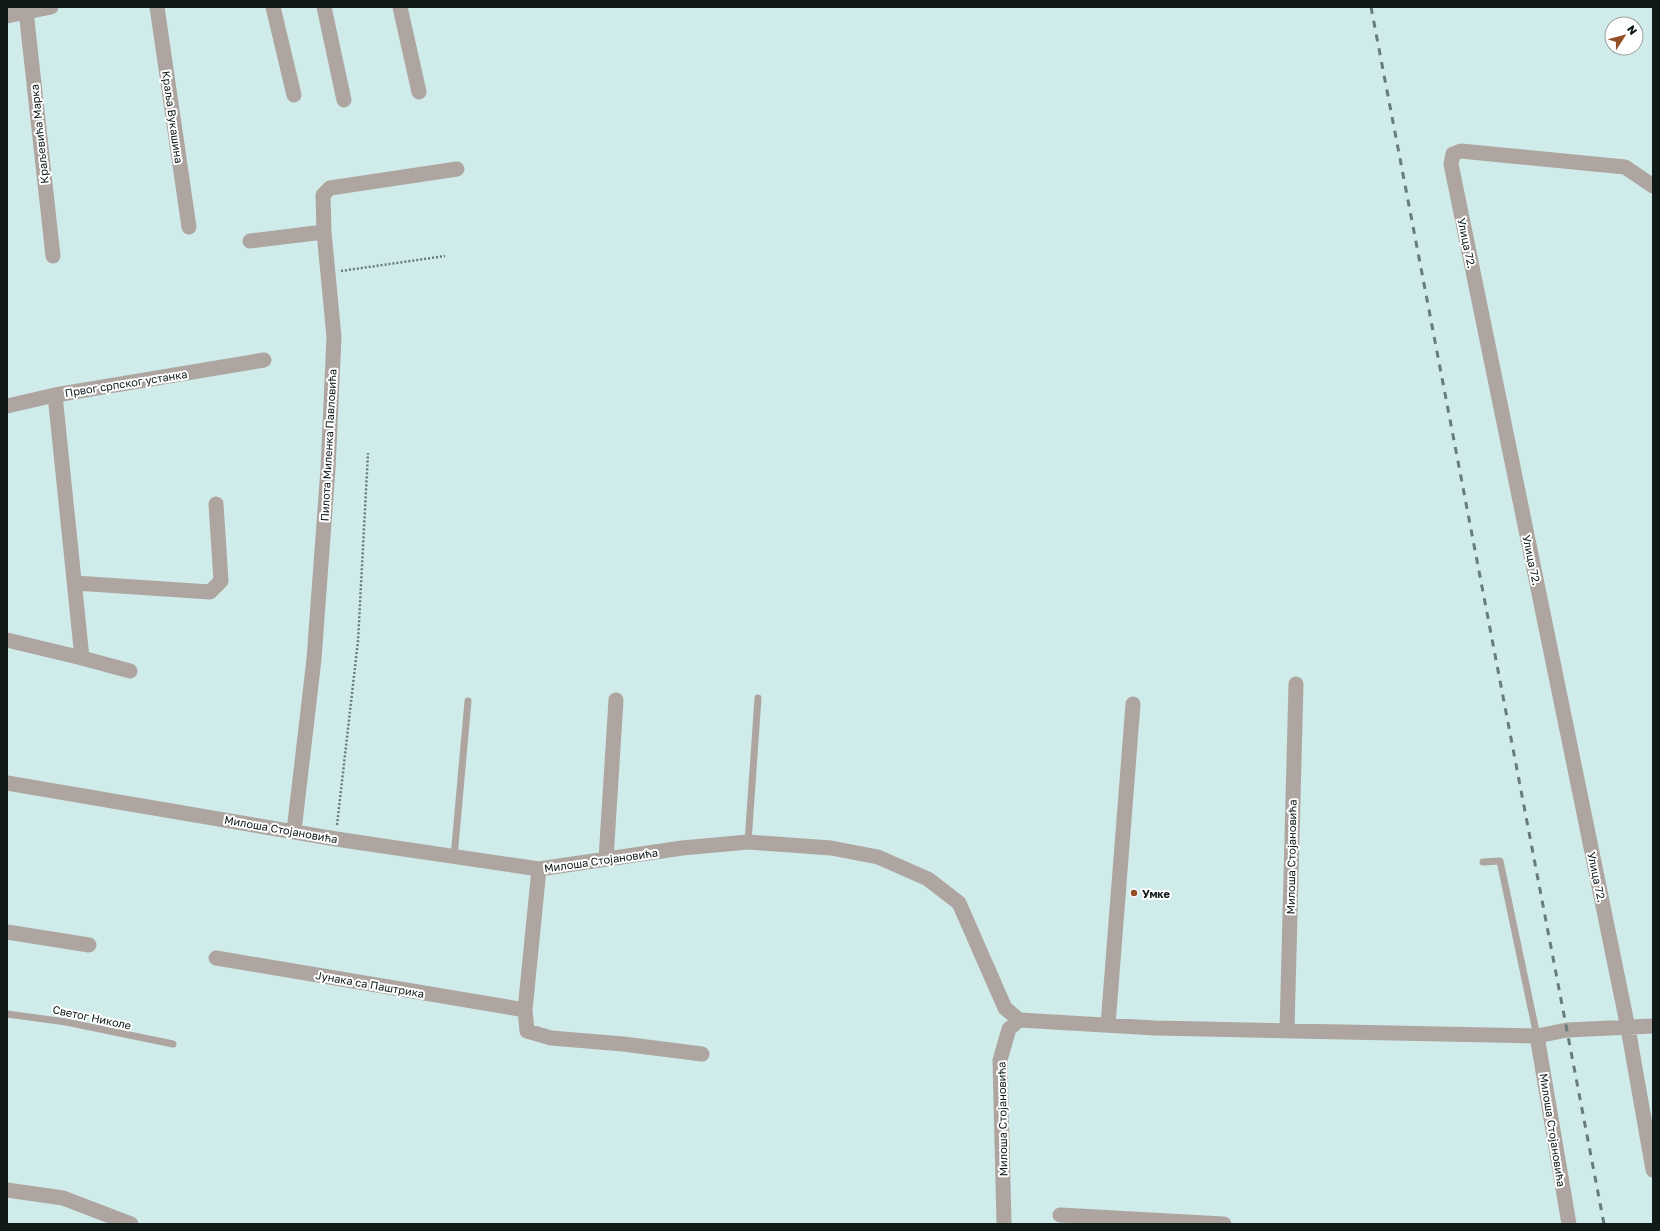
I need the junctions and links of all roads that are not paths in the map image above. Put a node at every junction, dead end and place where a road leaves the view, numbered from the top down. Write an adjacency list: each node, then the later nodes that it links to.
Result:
1 (51, 7): 6 (street)
2 (157, 7): 13 (street, Краља Вукашина)
3 (273, 7): 9 (street)
4 (324, 7): 10 (street)
5 (400, 7): 8 (street)
6 (26, 11): 7 (street); 16 (street, Краљевића Марка)
7 (7, 16)
8 (419, 92)
9 (294, 95)
10 (344, 100)
11 (457, 169): 14 (street, Пилота Миленка Павловића)
12 (1653, 186): 45 (street, Улица 72.)
13 (189, 227)
14 (324, 232): 15 (street); 31 (street, Пилота Миленка Павловића)
15 (250, 241)
16 (53, 256)
17 (264, 360): 18 (street, Првог српског устанка)
18 (55, 395): 19 (street); 21 (street, Првог српског устанка)
19 (7, 406)
20 (216, 504): 21 (street)
21 (75, 582): 23 (street, Првог српског устанка)
22 (7, 640): 23 (street)
23 (82, 658): 24 (street)
24 (130, 671)
25 (1296, 684): 46 (street, Милоша Стојановића)
26 (758, 698): 32 (lane)
27 (616, 700): 34 (street)
28 (468, 701): 33 (lane)
29 (1133, 704): 43 (street)
30 (7, 783): 31 (street, Милоша Стојановића)
31 (294, 831): 33 (street, Милоша Стојановића)
32 (748, 842): 34 (street, Милоша Стојановића); 42 (street, Милоша Стојановића)
33 (454, 857): 36 (street, Милоша Стојановића)
34 (606, 859): 36 (street, Милоша Стојановића)
35 (1483, 862): 47 (lane)
36 (539, 869): 40 (street)
37 (7, 932): 38 (street)
38 (89, 945)
39 (216, 958): 40 (street, Јунака са Паштрика)
40 (525, 1010): 49 (street)
41 (7, 1014): 48 (lane, Светог Николе)
42 (1019, 1020): 43 (street); 54 (street, Милоша Стојановића)
43 (1108, 1025): 46 (street)
44 (1653, 1026): 45 (street)
45 (1628, 1028): 47 (street); 50 (street, Улица 72.)
46 (1287, 1030): 47 (street)
47 (1537, 1036): 56 (street, Милоша Стојановића)
48 (173, 1044)
49 (702, 1054)
50 (1653, 1170)
51 (7, 1190): 53 (street)
52 (1060, 1215): 55 (street)
53 (131, 1224)
54 (1004, 1224)
55 (1224, 1224)
56 (1569, 1224)

